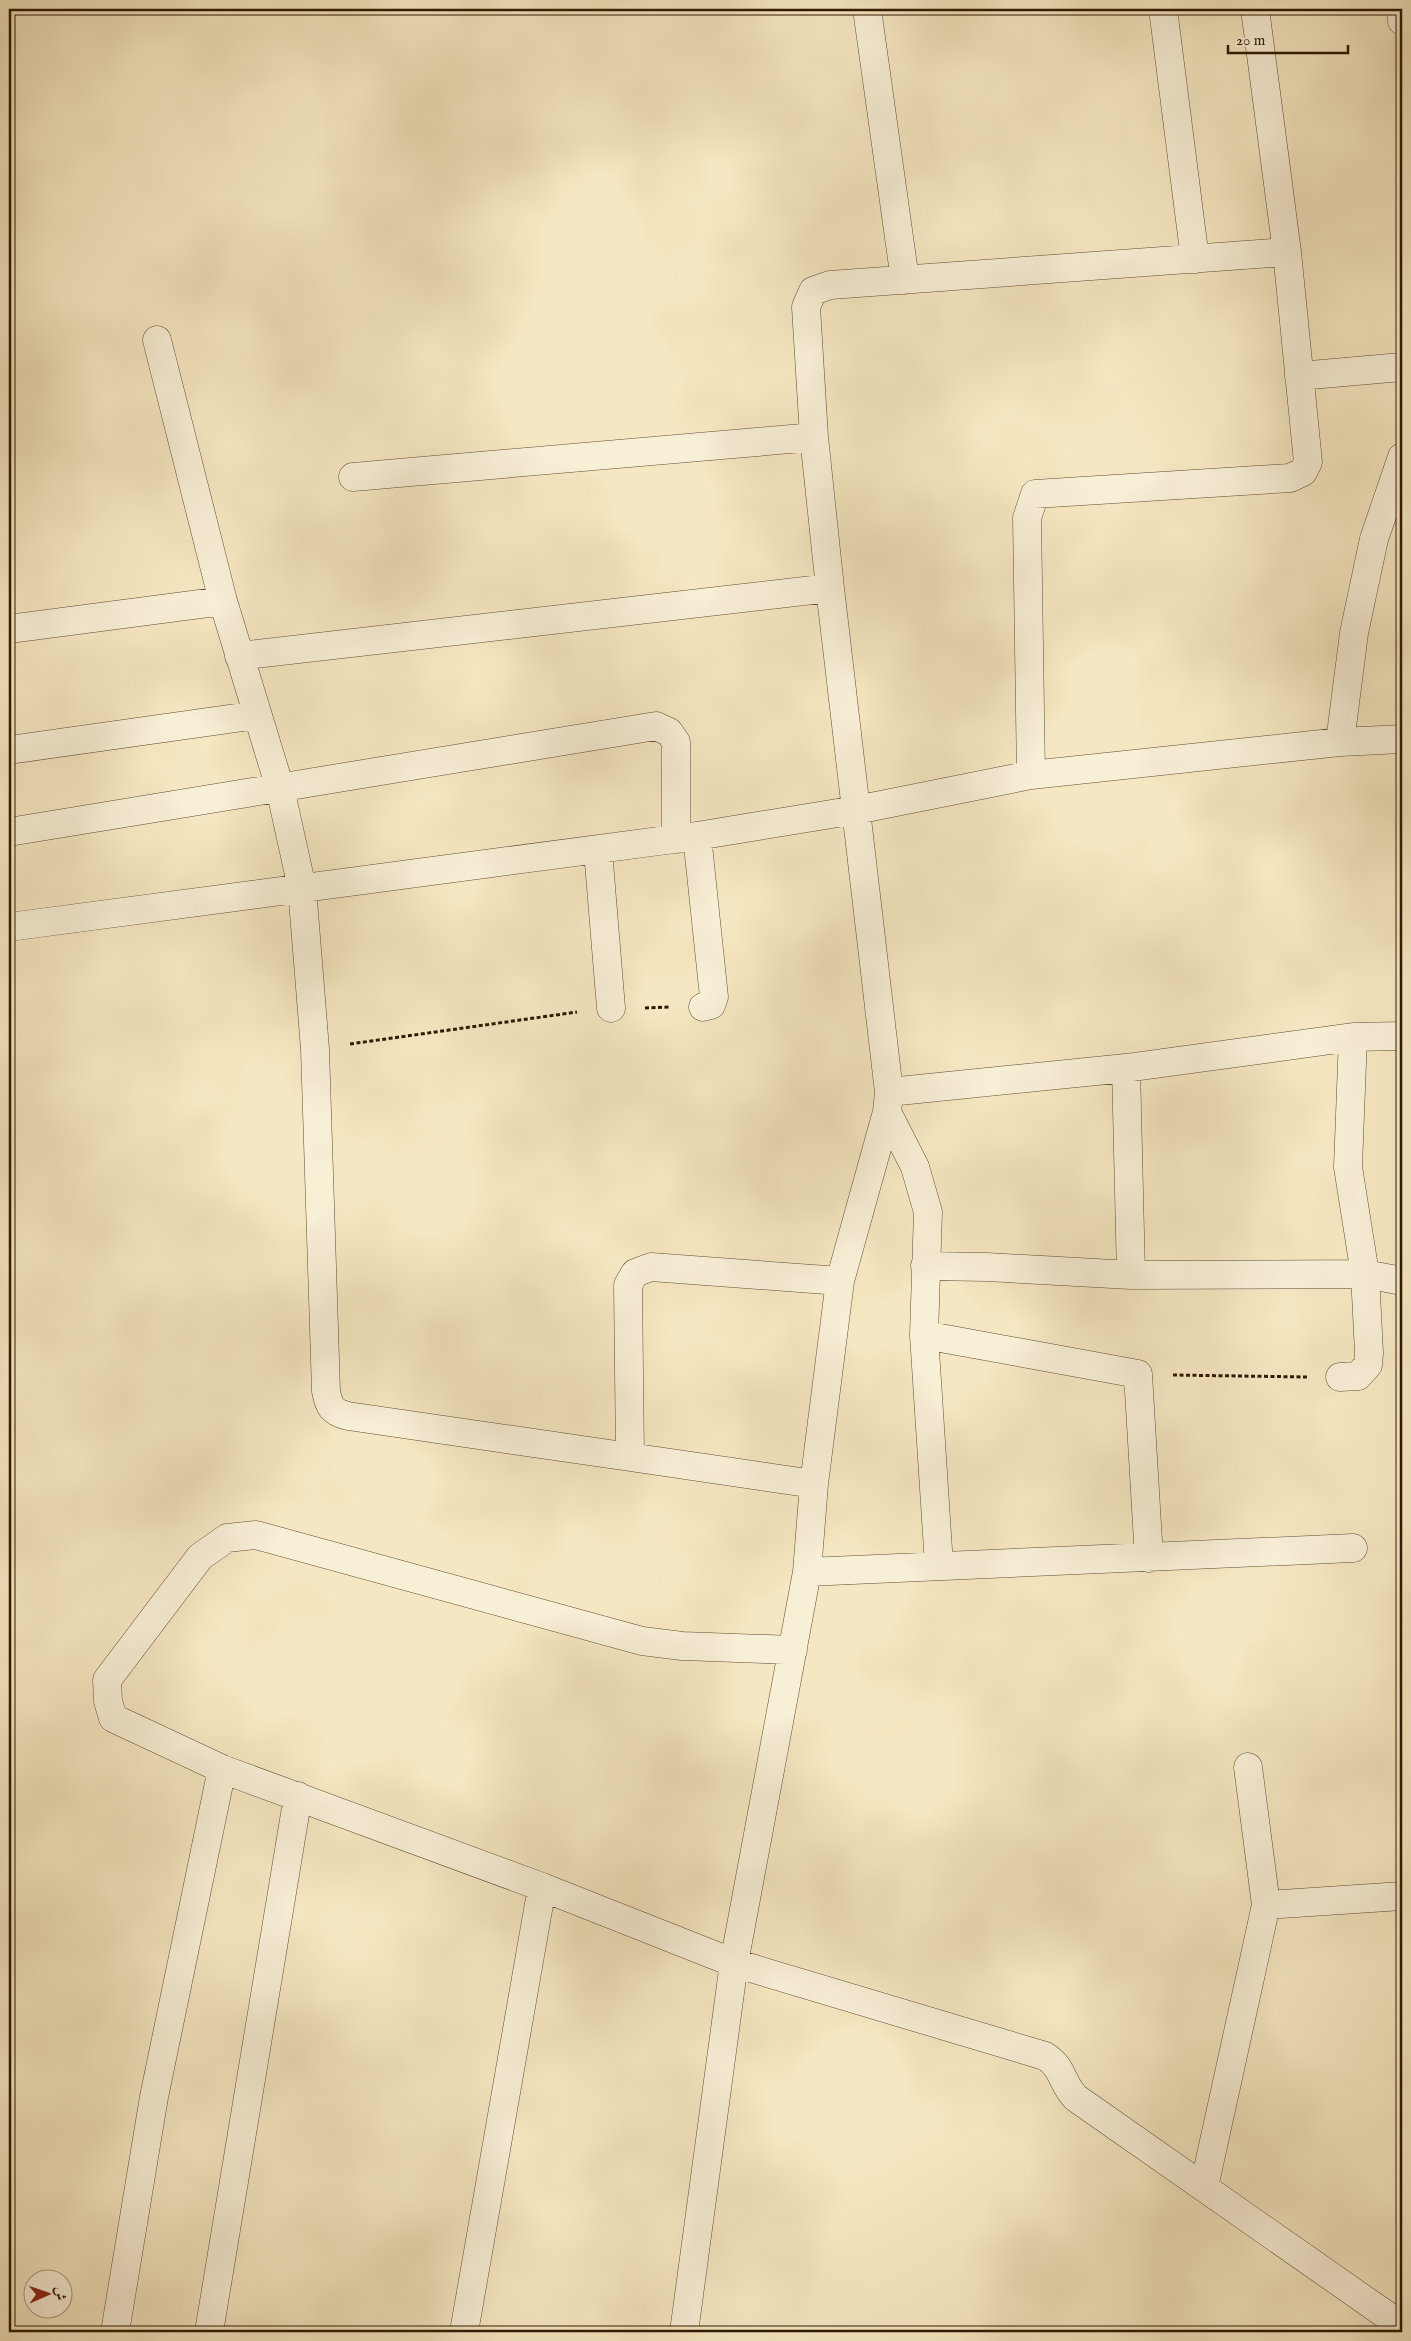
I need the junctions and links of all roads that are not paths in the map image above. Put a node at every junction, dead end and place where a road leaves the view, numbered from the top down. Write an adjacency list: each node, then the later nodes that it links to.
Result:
1 (867, 9): 8 (street)
2 (1164, 9): 7 (street)
3 (1255, 9): 6 (street)
4 (1401, 9): 5 (street)
5 (1402, 21)
6 (1287, 252): 7 (street); 11 (street)
7 (1195, 259): 8 (street)
8 (904, 280): 12 (street)
9 (157, 340): 16 (street)
10 (1402, 367): 11 (street)
11 (1299, 376): 23 (street)
12 (814, 436): 14 (street); 15 (street)
13 (1402, 457): 21 (street)
14 (353, 477)
15 (830, 588): 18 (street); 25 (street)
16 (223, 602): 17 (street); 18 (street)
17 (9, 628)
18 (239, 656): 19 (street)
19 (257, 715): 22 (street); 24 (street)
20 (1402, 739): 21 (street)
21 (1340, 742): 23 (street)
22 (9, 750)
23 (1031, 775): 25 (street)
24 (280, 788): 26 (street); 27 (street); 29 (street)
25 (856, 810): 27 (street); 36 (street)
26 (9, 832)
27 (687, 838): 28 (street); 31 (street)
28 (598, 851): 29 (street); 32 (street)
29 (302, 888): 30 (street); 44 (street)
30 (9, 926)
31 (703, 1007)
32 (611, 1008)
33 (1402, 1036): 34 (street)
34 (1353, 1037): 35 (street); 38 (street)
35 (1126, 1068): 36 (street); 39 (street)
36 (888, 1102): 37 (street); 40 (street)
37 (925, 1266): 39 (street); 42 (street)
38 (1365, 1274): 39 (street); 41 (street); 43 (street)
39 (1131, 1275)
40 (840, 1281): 44 (street); 45 (street)
41 (1402, 1281)
42 (924, 1335): 47 (street); 48 (street)
43 (1340, 1377)
44 (630, 1457): 45 (street)
45 (814, 1484): 49 (street)
46 (1353, 1548): 47 (street)
47 (1149, 1558): 48 (street)
48 (939, 1566): 49 (street)
49 (807, 1572): 50 (street)
50 (793, 1650): 52 (street); 57 (street)
51 (1248, 1767): 56 (street)
52 (222, 1769): 53 (street); 60 (street)
53 (298, 1796): 54 (street); 61 (street)
54 (542, 1887): 57 (street); 62 (street)
55 (1402, 1896): 56 (street)
56 (1266, 1905): 58 (street)
57 (734, 1963): 58 (street); 63 (street)
58 (1204, 2187): 59 (street)
59 (1402, 2326)
60 (115, 2332)
61 (209, 2332)
62 (464, 2332)
63 (684, 2332)

